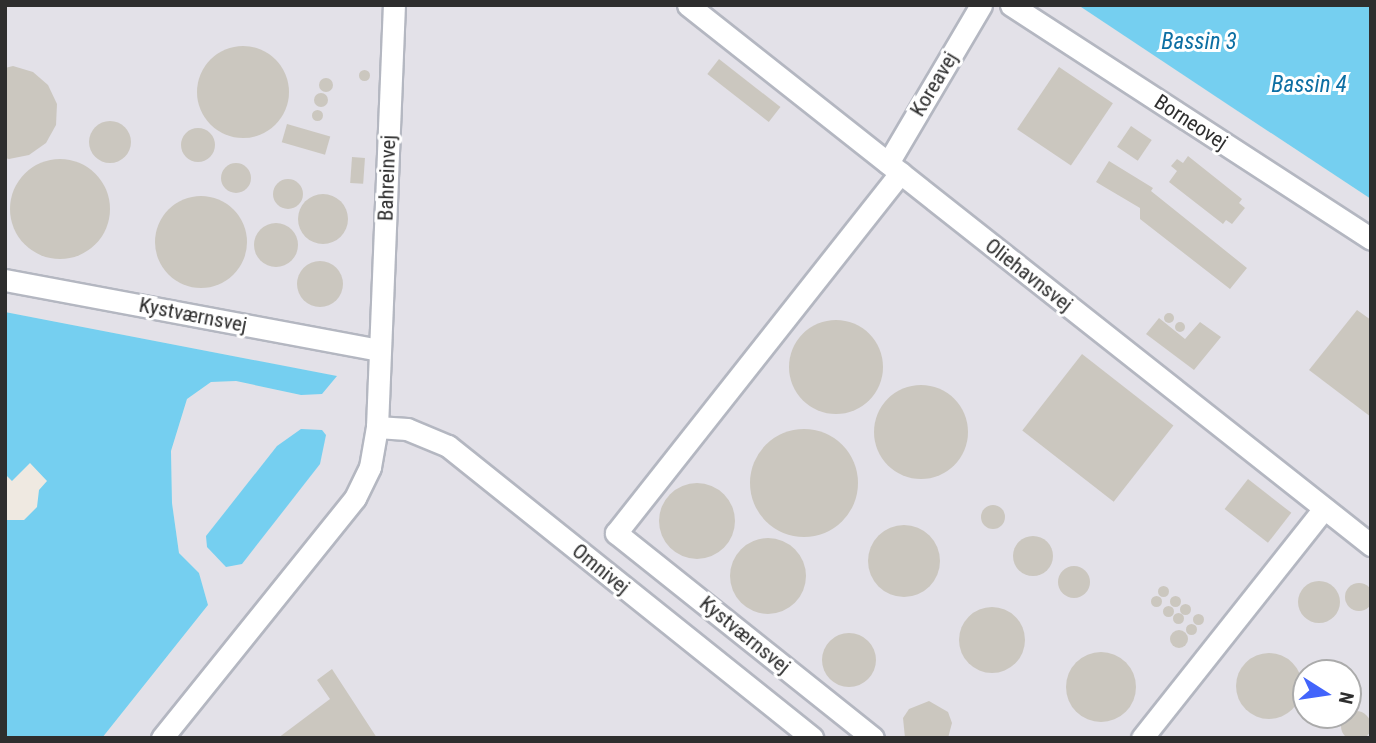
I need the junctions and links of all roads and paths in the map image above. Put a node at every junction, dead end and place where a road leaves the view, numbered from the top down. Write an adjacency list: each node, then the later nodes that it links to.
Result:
1 (394, 5): 8 (street, Bahreinvej)
2 (688, 5): 5 (street, Oliehavnsvej)
3 (981, 5): 5 (street, Koreavej)
4 (1011, 5): 6 (street, Borneovej)
5 (894, 168): 10 (street, Oliehavnsvej); 11 (street, Koreavej)
6 (1371, 239)
7 (5, 280): 8 (street, Kystværnsvej)
8 (380, 350): 9 (street)
9 (377, 427): 13 (street); 14 (street, Omnivej)
10 (1324, 508): 12 (street, Oliehavnsvej); 16 (street)
11 (617, 533): 15 (street, Kystværnsvej)
12 (1371, 545)
13 (162, 738)
14 (813, 738)
15 (873, 738)
16 (1142, 738)

